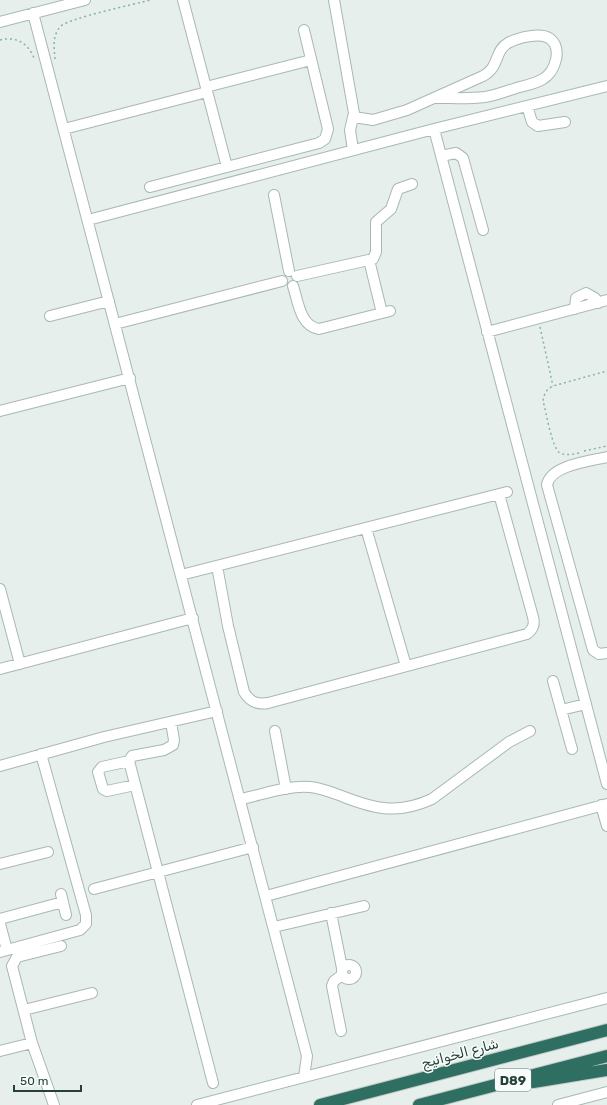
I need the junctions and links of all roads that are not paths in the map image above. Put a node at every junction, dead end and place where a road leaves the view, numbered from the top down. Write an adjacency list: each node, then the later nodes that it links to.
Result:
1 (85, 0): 4 (street)
2 (183, 0): 10 (street)
3 (334, 0): 13 (street)
4 (54, 4): 5 (street)
5 (33, 13): 6 (street); 15 (street)
6 (0, 22)
7 (304, 30): 8 (street)
8 (311, 60): 10 (street); 19 (street)
9 (607, 86): 12 (street)
10 (206, 89): 15 (street); 19 (street)
11 (437, 98): 11 (street); 13 (street)
12 (527, 106): 14 (street); 16 (street)
13 (354, 117): 17 (street)
14 (565, 122)
15 (64, 129): 23 (street)
16 (434, 129): 17 (street); 18 (street)
17 (354, 150): 23 (street)
18 (441, 156): 24 (street); 33 (street)
19 (227, 167): 21 (street)
20 (412, 184): 25 (street)
21 (150, 186)
22 (274, 195): 26 (street)
23 (88, 220): 29 (street)
24 (483, 230)
25 (369, 260): 26 (street); 28 (street)
26 (293, 273): 27 (street); 28 (street)
27 (282, 281): 28 (street); 32 (street)
28 (293, 286)
29 (109, 300): 31 (street); 32 (street)
30 (602, 301): 33 (street)
31 (50, 316)
32 (115, 324): 34 (street)
33 (487, 332): 47 (street)
34 (130, 378): 35 (street); 39 (street)
35 (0, 411)
36 (607, 457): 42 (street)
37 (366, 528): 38 (street); 44 (street); 44 (street)
38 (217, 566): 39 (street); 44 (street)
39 (181, 575): 41 (street)
40 (0, 589): 43 (street)
41 (193, 618): 43 (street); 49 (street)
42 (607, 653)
43 (20, 664): 45 (street)
44 (406, 666)
45 (0, 669)
46 (553, 681): 48 (street)
47 (586, 704): 48 (street); 57 (street)
48 (561, 710): 53 (street)
49 (217, 711): 50 (street); 60 (street)
50 (171, 722): 54 (street); 55 (street)
51 (275, 731): 59 (street)
52 (530, 731): 59 (street)
53 (572, 749)
54 (41, 754): 56 (street); 76 (street)
55 (129, 761): 58 (street); 58 (street)
56 (0, 766)
57 (607, 784)
58 (135, 785): 66 (street)
59 (286, 789): 60 (street)
60 (241, 799): 63 (street)
61 (604, 805): 62 (street); 68 (street)
62 (607, 826)
63 (253, 847): 66 (street); 68 (street)
64 (48, 852): 65 (street)
65 (0, 864)
66 (158, 872): 67 (street); 89 (street)
67 (94, 889)
68 (266, 896): 74 (street)
69 (364, 906): 70 (street)
70 (331, 914): 74 (street); 81 (street)
71 (66, 915): 72 (street)
72 (0, 919)
73 (0, 924): 76 (street)
74 (274, 927): 84 (street)
75 (61, 946): 79 (street)
76 (3, 951)
77 (92, 992): 79 (street)
78 (607, 998): 87 (street)
79 (24, 1010): 82 (street)
80 (607, 1030): 94 (highway, شارع الخوانيج)
81 (342, 1031)
82 (32, 1043): 83 (street); 92 (street)
83 (0, 1051)
84 (307, 1056): 87 (street); 88 (street)
85 (607, 1056): 90 (highway, D89)
86 (607, 1070): 90 (highway)
87 (322, 1072): 88 (street)
88 (304, 1077): 93 (street)
89 (213, 1083)
90 (500, 1083): 95 (highway, D89)
91 (607, 1092): 96 (street)
92 (54, 1105)
93 (197, 1105)
94 (320, 1105)
95 (419, 1105)
96 (558, 1105)

